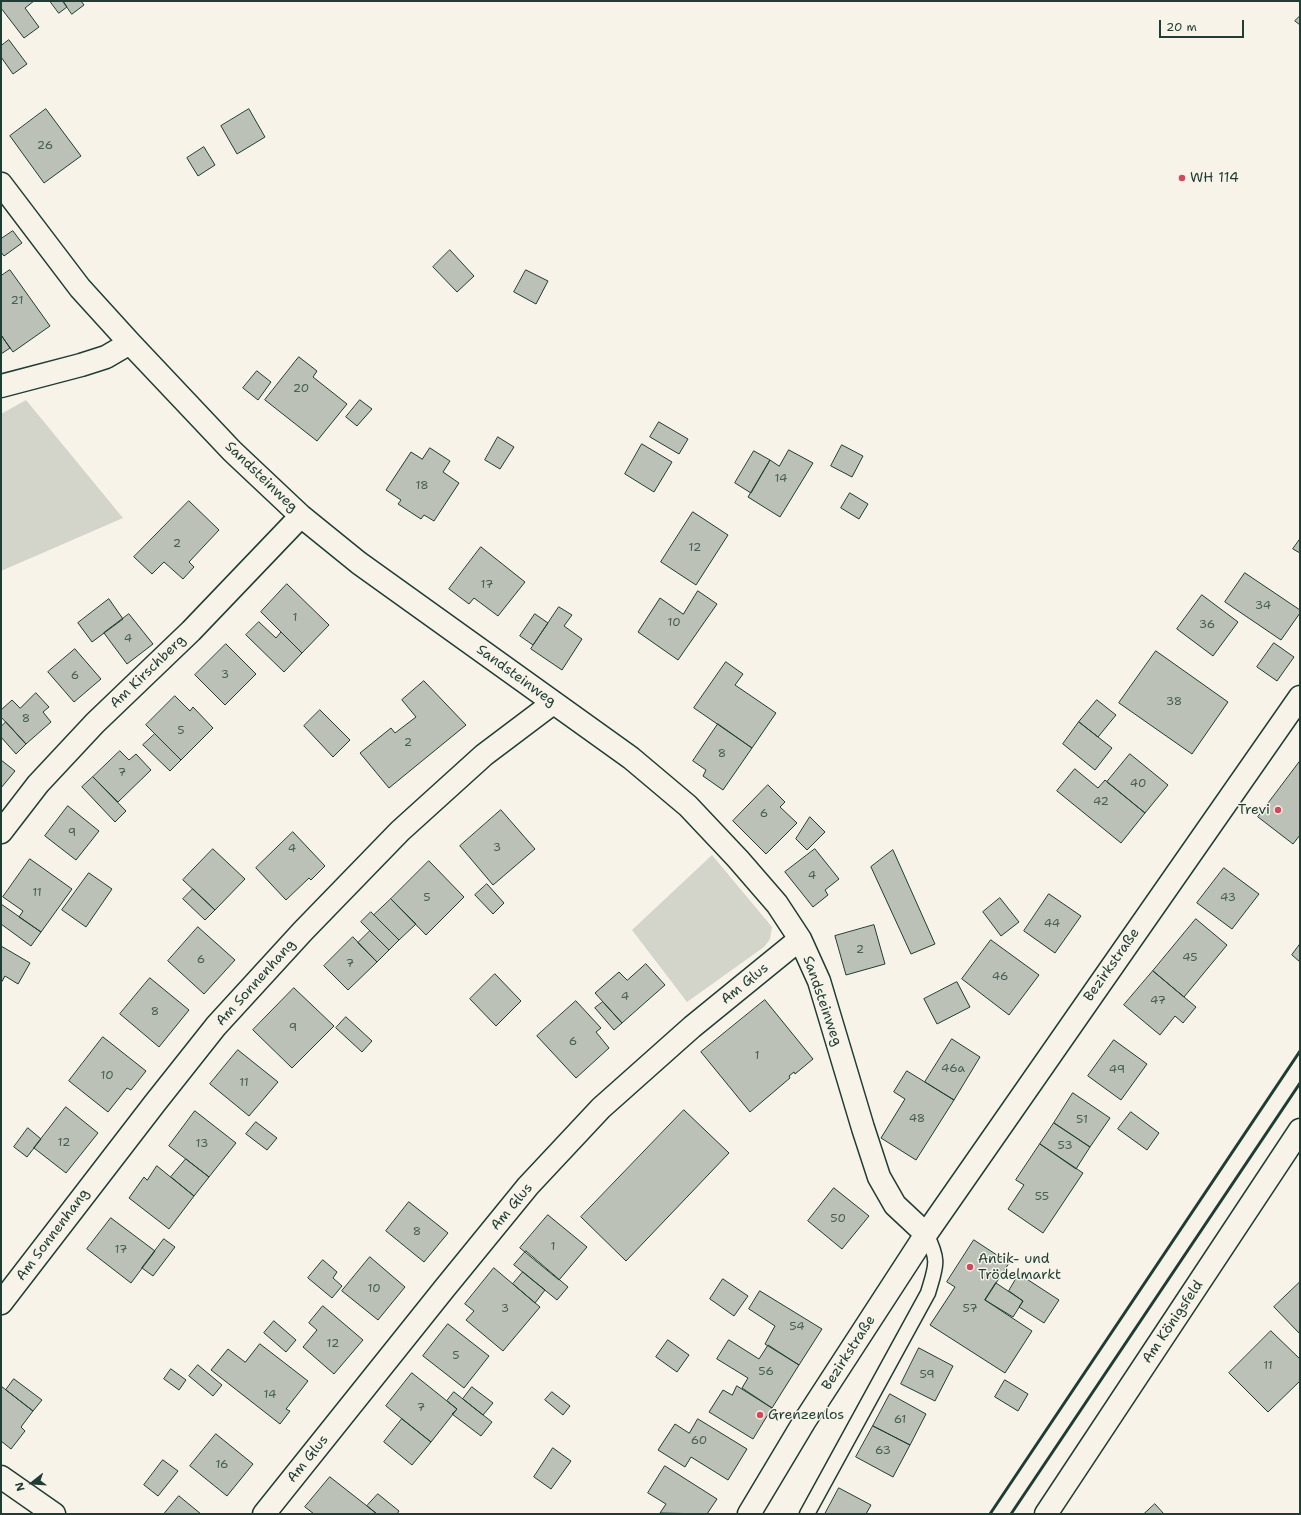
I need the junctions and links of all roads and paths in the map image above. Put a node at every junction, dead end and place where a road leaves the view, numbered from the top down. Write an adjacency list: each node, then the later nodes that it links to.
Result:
1 (1, 184): 2 (street, Sandsteinweg)
2 (130, 343): 3 (street); 4 (street, Sandsteinweg)
3 (1, 386)
4 (301, 516): 6 (street, Sandsteinweg); 7 (street, Am Kirschberg)
5 (1300, 697): 10 (street, Bezirkstraße)
6 (553, 703): 8 (street, Sandsteinweg); 11 (street, Am Sonnenhang)
7 (1, 832)
8 (800, 939): 10 (street, Sandsteinweg); 14 (street, Am Glus)
9 (1300, 1130): 17 (street, Am Königsfeld)
10 (926, 1234): 15 (street, Bezirkstraße); 16 (lane)
11 (1, 1303)
12 (1, 1477): 13 (street)
13 (54, 1514)
14 (264, 1514)
15 (749, 1514)
16 (807, 1514)
17 (1046, 1514)

